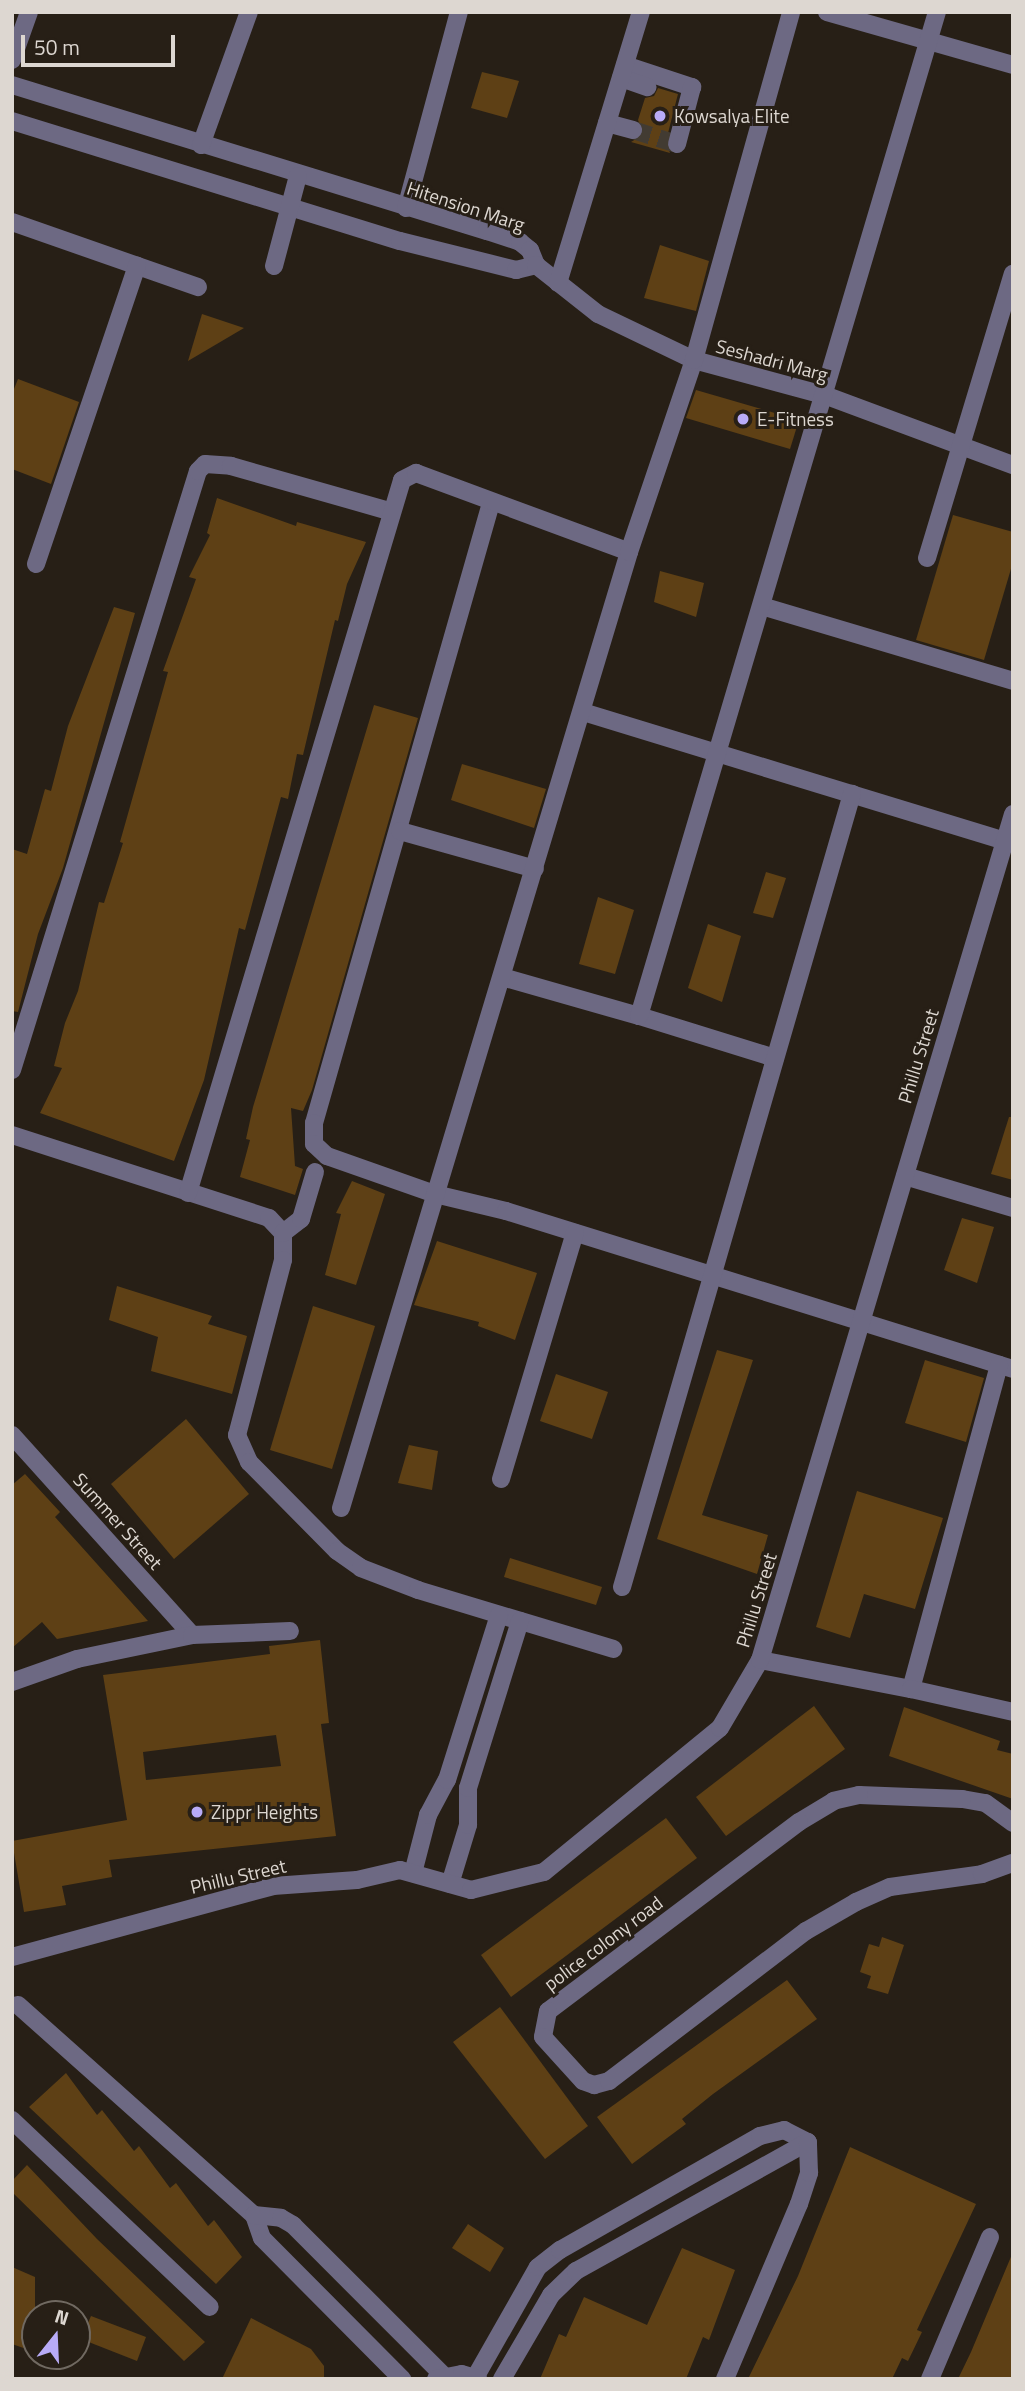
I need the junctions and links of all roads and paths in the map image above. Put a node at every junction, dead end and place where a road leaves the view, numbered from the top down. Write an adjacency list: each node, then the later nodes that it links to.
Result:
1 (29, 12): 9 (street)
2 (249, 12): 18 (street)
3 (459, 12): 21 (street)
4 (641, 12): 11 (street)
5 (791, 12): 29 (street)
6 (827, 12): 8 (street)
7 (937, 12): 8 (street)
8 (929, 41): 10 (street); 30 (street)
9 (12, 60)
10 (1013, 65)
11 (623, 71): 13 (street); 15 (street); 17 (street)
12 (12, 85): 18 (street, Hitension Marg)
13 (647, 87)
14 (12, 121): 20 (street)
15 (607, 123): 16 (street); 27 (street)
16 (633, 130)
17 (677, 144)
18 (201, 145): 19 (street, Hitension Marg)
19 (298, 176): 20 (street); 21 (street, Hitension Marg)
20 (290, 208): 23 (street); 25 (street)
21 (406, 208): 23 (street, Hitension Marg)
22 (12, 222): 24 (street)
23 (536, 265): 27 (street, Seshadri Marg)
24 (137, 266): 28 (street); 37 (street)
25 (274, 266)
26 (1013, 274): 31 (street)
27 (558, 283): 29 (street, Seshadri Marg)
28 (198, 287)
29 (694, 360): 30 (street, Seshadri Marg); 35 (street)
30 (827, 396): 31 (street, Seshadri Marg); 38 (street)
31 (962, 446): 32 (street, Seshadri Marg); 36 (street)
32 (1013, 465)
33 (491, 503): 34 (street); 35 (street); 44 (street)
34 (392, 512): 50 (street); 54 (street)
35 (629, 552): 40 (street)
36 (927, 558)
37 (36, 564)
38 (762, 606): 39 (street); 41 (street)
39 (1013, 681)
40 (583, 712): 41 (street); 46 (street)
41 (717, 752): 42 (street); 48 (street)
42 (852, 794): 45 (street); 49 (street)
43 (1013, 814): 45 (street, Phillu Street)
44 (400, 831): 46 (street); 55 (street)
45 (1005, 841): 53 (street, Phillu Street)
46 (535, 869): 47 (street)
47 (502, 977): 48 (street); 55 (street)
48 (639, 1016): 49 (street)
49 (775, 1058): 59 (street)
50 (12, 1070)
51 (12, 1135): 54 (street)
52 (316, 1172): 57 (street)
53 (905, 1176): 56 (street); 60 (street, Phillu Street)
54 (188, 1193): 57 (street)
55 (435, 1194): 58 (street); 64 (street)
56 (1013, 1208)
57 (283, 1233): 66 (street)
58 (575, 1233): 59 (street); 63 (street)
59 (711, 1274): 60 (street); 65 (street)
60 (860, 1323): 61 (street); 71 (street, Phillu Street)
61 (1006, 1367): 73 (street)
62 (12, 1435): 69 (street, Summer Street)
63 (500, 1479)
64 (341, 1508)
65 (622, 1587)
66 (499, 1615): 67 (street); 77 (street)
67 (520, 1621): 70 (street); 78 (street)
68 (290, 1631): 69 (street)
69 (192, 1635): 72 (street)
70 (613, 1649)
71 (760, 1660): 73 (street); 78 (street, Phillu Street)
72 (12, 1682)
73 (911, 1689): 74 (street)
74 (1013, 1712)
75 (1013, 1823): 76 (street, police colony road)
76 (1013, 1863)
77 (413, 1873): 78 (street, Phillu Street); 79 (street, Phillu Street)
78 (450, 1884)
79 (12, 1957)
80 (14, 2010): 83 (street)
81 (12, 2120): 87 (street)
82 (808, 2142): 85 (street); 86 (street); 92 (street)
83 (254, 2214): 88 (street); 90 (street)
84 (990, 2237): 93 (street)
85 (560, 2250): 86 (street); 89 (street)
86 (576, 2271): 91 (street)
87 (210, 2306)
88 (440, 2377): 89 (street)
89 (477, 2377)
90 (401, 2379)
91 (502, 2379)
92 (724, 2379)
93 (930, 2379)

